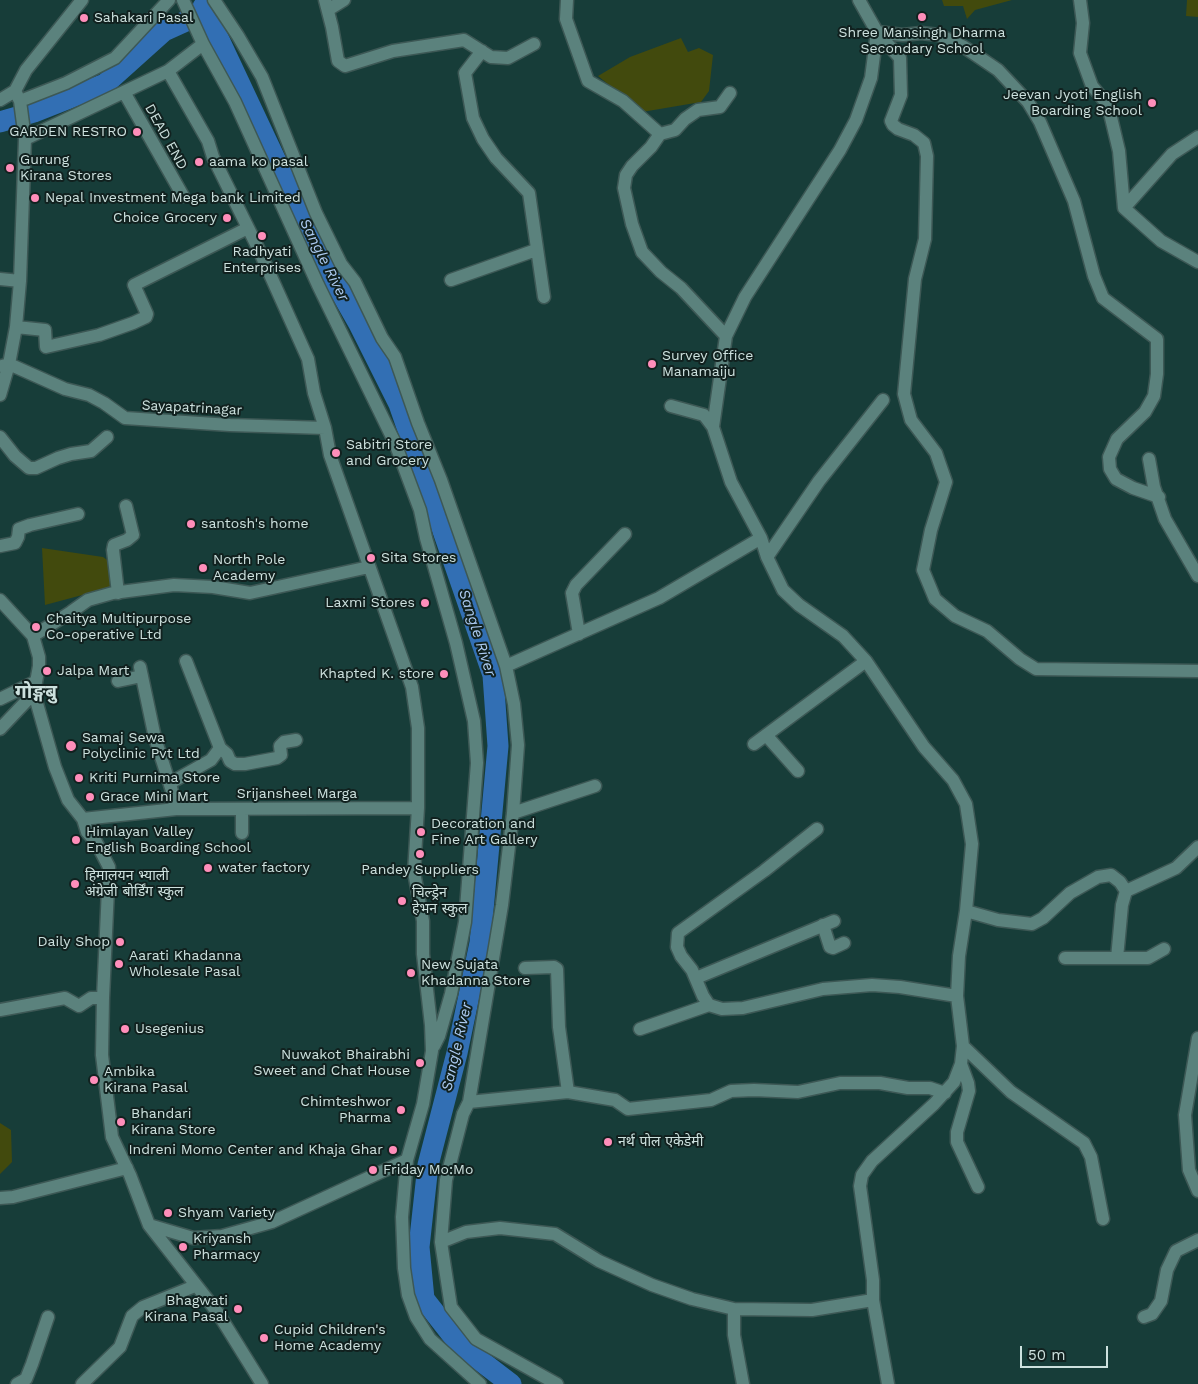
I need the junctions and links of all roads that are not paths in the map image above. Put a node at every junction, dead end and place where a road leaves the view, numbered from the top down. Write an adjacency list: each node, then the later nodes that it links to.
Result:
1 (82, 0): 17 (street)
2 (169, 0): 17 (street)
3 (183, 0): 11 (street)
4 (214, 0): 57 (street)
5 (344, 0): 9 (street)
6 (567, 0): 20 (street)
7 (857, 0): 10 (street)
8 (1080, 0): 23 (street)
9 (326, 5): 13 (street)
10 (877, 32): 32 (street); 42 (street); 58 (street)
11 (200, 38): 14 (street); 93 (street)
12 (534, 44): 13 (street)
13 (482, 51): 25 (street)
14 (168, 71): 15 (street); 24 (street)
15 (124, 92): 19 (street); 22 (street, DEAD END)
16 (730, 93): 20 (street)
17 (17, 96): 18 (street); 19 (street)
18 (0, 100)
19 (25, 134): 29 (street)
20 (660, 134): 32 (street)
21 (1198, 137): 23 (street)
22 (182, 196)
23 (1124, 208): 26 (street)
24 (248, 228): 31 (street); 38 (street)
25 (536, 250): 28 (street); 30 (street)
26 (1198, 262)
27 (0, 279): 29 (street)
28 (451, 280)
29 (20, 281): 31 (street)
30 (544, 297)
31 (16, 327): 33 (street)
32 (726, 336): 37 (street)
33 (5, 366): 34 (street); 38 (street, Sayapatrinagar)
34 (0, 395)
35 (883, 400): 48 (street)
36 (671, 406): 37 (street)
37 (713, 427): 46 (street)
38 (326, 428): 49 (street)
39 (0, 437): 40 (street)
40 (107, 437)
41 (1149, 459): 42 (street)
42 (1159, 497): 50 (street)
43 (126, 506): 51 (street)
44 (78, 514): 47 (street)
45 (625, 534): 53 (street)
46 (761, 538): 48 (street); 53 (street)
47 (0, 546)
48 (767, 557): 56 (street)
49 (369, 567): 51 (street); 70 (street)
50 (1198, 576)
51 (118, 593): 54 (street)
52 (0, 600): 54 (street)
53 (579, 634): 57 (street)
54 (33, 636): 60 (street)
55 (186, 660): 66 (street)
56 (866, 661): 63 (street); 79 (street)
57 (506, 666): 73 (street)
58 (1198, 671)
59 (118, 681): 69 (street)
60 (34, 687): 61 (street); 62 (street); 74 (street)
61 (0, 699)
62 (0, 729)
63 (766, 735): 65 (street); 67 (street)
64 (296, 740): 66 (street)
65 (754, 744)
66 (220, 748): 69 (street)
67 (798, 772)
68 (595, 786): 73 (street)
69 (171, 788): 71 (street)
70 (418, 808): 72 (street, Srijansheel Marga); 93 (street)
71 (176, 809): 72 (street, Srijansheel Marga); 74 (street, Srijansheel Marga)
72 (242, 809): 76 (street)
73 (513, 813): 97 (street)
74 (83, 819): 87 (street)
75 (817, 829): 85 (street)
76 (242, 833)
77 (1198, 847): 78 (street)
78 (1126, 891): 79 (street); 83 (street)
79 (966, 911): 86 (street)
80 (844, 943): 85 (street)
81 (1164, 949): 83 (street)
82 (1065, 958): 83 (street)
83 (1117, 958)
84 (525, 968): 95 (street)
85 (696, 978): 88 (street)
86 (957, 996): 88 (street); 92 (street)
87 (103, 998): 89 (street); 99 (street)
88 (709, 1005): 90 (street)
89 (0, 1010)
90 (640, 1029)
91 (1198, 1038): 101 (street)
92 (963, 1046): 94 (street); 103 (street)
93 (432, 1051): 98 (street)
94 (961, 1064): 96 (street); 100 (street)
95 (568, 1092): 96 (street); 97 (street)
96 (945, 1093): 108 (street)
97 (469, 1102): 106 (street)
98 (407, 1160): 104 (street); 115 (street)
99 (127, 1168): 102 (street); 104 (street)
100 (978, 1187)
101 (1198, 1191)
102 (0, 1198)
103 (1103, 1219)
104 (149, 1225): 107 (street)
105 (1198, 1240): 111 (street)
106 (441, 1242): 109 (street); 116 (street)
107 (195, 1286): 113 (street); 114 (street)
108 (873, 1300): 109 (street); 118 (street)
109 (734, 1308): 117 (street)
110 (48, 1317): 112 (street)
111 (1144, 1317)
112 (17, 1384)
113 (82, 1384)
114 (262, 1384)
115 (479, 1384)
116 (557, 1384)
117 (743, 1384)
118 (888, 1384)

